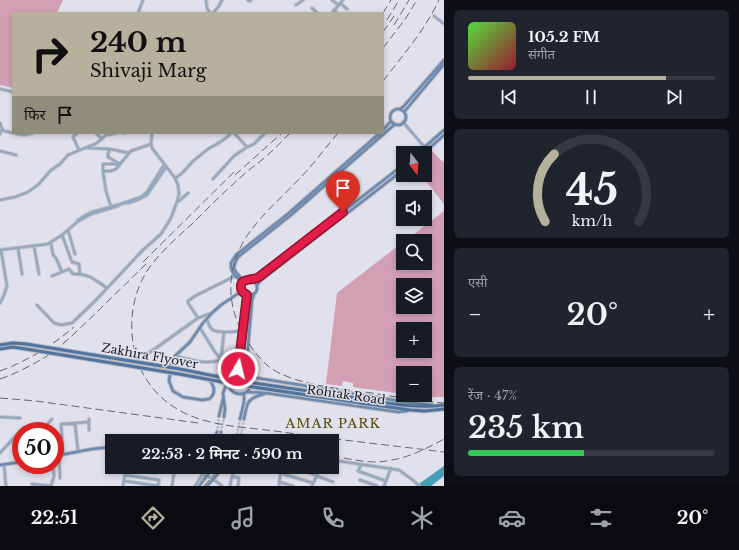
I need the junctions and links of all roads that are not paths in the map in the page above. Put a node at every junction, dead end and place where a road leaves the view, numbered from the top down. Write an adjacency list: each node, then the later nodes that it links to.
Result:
1 (143, 0): 14 (street)
2 (206, 0): 15 (street)
3 (222, 0): 16 (street)
4 (248, 0): 5 (street)
5 (251, 0)
6 (303, 0): 10 (street)
7 (332, 0): 9 (street)
8 (343, 0): 9 (street)
9 (339, 4): 12 (street); 13 (street)
10 (296, 6)
11 (312, 8): 17 (street)
12 (347, 9)
13 (334, 10)
14 (138, 12)
15 (210, 12)
16 (212, 12)
17 (316, 12)
18 (434, 16): 19 (street)
19 (444, 24)
20 (444, 60): 24 (main road)
21 (444, 64): 25 (main road)
22 (0, 89): 23 (street)
23 (12, 92)
24 (400, 109): 25 (main road); 26 (main road)
25 (404, 112): 27 (main road)
26 (391, 121): 29 (main road); 31 (main road)
27 (403, 122): 29 (main road); 50 (street)
28 (0, 123): 30 (street)
29 (395, 124): 45 (main road)
30 (2, 129): 33 (street); 34 (street)
31 (384, 129)
32 (444, 130): 51 (main road)
33 (12, 133)
34 (0, 134)
35 (18, 134): 36 (street)
36 (28, 134)
37 (76, 134): 56 (street)
38 (97, 134): 48 (street)
39 (112, 134): 48 (street)
40 (152, 134): 49 (street)
41 (232, 134): 65 (street)
42 (234, 134): 54 (street)
43 (264, 134): 54 (street)
44 (379, 134): 82 (main road)
45 (384, 134)
46 (384, 134): 84 (main road)
47 (444, 136): 52 (main road)
48 (102, 139): 53 (street)
49 (152, 144): 58 (street); 61 (street)
50 (423, 146)
51 (429, 146)
52 (430, 146)
53 (86, 147): 55 (street); 56 (street)
54 (247, 147): 66 (street)
55 (110, 149): 58 (street); 60 (street)
56 (79, 150): 68 (street)
57 (0, 151): 59 (street)
58 (129, 153): 60 (street)
59 (16, 155)
60 (120, 165): 63 (street); 63 (street)
61 (165, 166): 65 (street); 70 (street)
62 (396, 170): 85 (main road)
63 (103, 171): 70 (street)
64 (396, 175): 87 (main road)
65 (175, 178): 69 (street)
66 (213, 179)
67 (188, 193): 69 (street)
68 (0, 200)
69 (177, 202): 88 (street)
70 (111, 207): 71 (street)
71 (68, 230): 72 (street); 77 (street)
72 (62, 235): 73 (street); 81 (street)
73 (51, 243): 74 (street); 78 (street)
74 (34, 246): 75 (street); 80 (street)
75 (18, 248): 76 (street); 79 (street)
76 (1, 250): 92 (street)
77 (75, 254)
78 (62, 272): 81 (street); 83 (street)
79 (22, 274)
80 (38, 274)
81 (80, 274): 88 (street)
82 (235, 275): 86 (main road); 95 (street)
83 (52, 276)
84 (248, 279): 85 (main road); 86 (main road)
85 (252, 280): 87 (main road)
86 (242, 284): 89 (main road)
87 (257, 285): 90 (main road)
88 (107, 288): 93 (street)
89 (242, 291): 91 (main road); 94 (main road)
90 (254, 294): 91 (main road); 107 (main road)
91 (247, 295): 98 (main road)
92 (0, 303)
93 (37, 305)
94 (212, 312): 95 (street); 96 (main road)
95 (198, 318): 102 (street)
96 (206, 318): 97 (main road); 99 (street)
97 (200, 328): 103 (main road); 104 (street)
98 (243, 331): 99 (street); 105 (main road)
99 (224, 332): 104 (street)
100 (0, 345): 113 (main road, Zakhira Flyover, bridge)
101 (0, 349): 108 (main road, Zakhira Flyover, bridge)
102 (149, 352)
103 (175, 356): 104 (street); 108 (main road)
104 (221, 359): 105 (street)
105 (239, 362): 106 (main road)
106 (238, 370): 107 (main road); 109 (main road)
107 (250, 376): 110 (main road); 116 (main road, Rohtak Road)
108 (209, 380): 113 (main road, Zakhira Flyover, bridge)
109 (228, 382): 110 (main road); 112 (main road)
110 (245, 393): 111 (main road, Rohtak Road); 114 (main road)
111 (266, 393): 115 (main road); 118 (main road, Rohtak Road)
112 (223, 398): 119 (main road); 121 (main road)
113 (361, 401): 116 (main road, Zakhira Flyover); 118 (main road, Zakhira Flyover)
114 (244, 402): 115 (main road); 124 (main road)
115 (246, 406): 125 (main road)
116 (442, 406)
117 (444, 409): 118 (main road, Rohtak Road)
118 (410, 410)
119 (219, 416)
120 (0, 417): 122 (street)
121 (224, 417)
122 (20, 418)
123 (52, 419): 126 (street)
124 (240, 419)
125 (244, 419)
126 (49, 422)
127 (76, 423): 128 (street); 129 (street); 132 (street)
128 (64, 424)
129 (89, 430)
130 (12, 440): 133 (street)
131 (105, 448): 132 (main road)
132 (78, 451): 134 (main road)
133 (0, 453)
134 (64, 454)
135 (339, 461): 137 (street)
136 (12, 463): 138 (main road)
137 (361, 464): 139 (street); 155 (street)
138 (2, 465): 160 (street)
139 (391, 468): 155 (street); 176 (street)
140 (54, 474): 162 (street)
141 (59, 474): 151 (street)
142 (175, 474): 165 (street)
143 (218, 474): 152 (main road)
144 (280, 474): 156 (street)
145 (283, 474): 159 (street)
146 (312, 474): 150 (street)
147 (125, 475): 154 (street); 164 (street)
148 (208, 475): 152 (street); 166 (street); 167 (main road)
149 (232, 476): 170 (street); 171 (street)
150 (317, 476): 157 (street); 159 (street)
151 (60, 478)
152 (213, 479): 168 (main road); 169 (street)
153 (360, 480): 174 (street)
154 (124, 481): 163 (street); 164 (street)
155 (386, 481): 175 (street)
156 (279, 482): 172 (street); 173 (street)
157 (333, 482)
158 (32, 484): 161 (street)
159 (313, 485)
160 (6, 486)
161 (43, 486): 162 (street)
162 (50, 486)
163 (123, 486)
164 (159, 486)
165 (172, 486)
166 (195, 486)
167 (199, 486)
168 (207, 486)
169 (222, 486)
170 (230, 486)
171 (238, 486)
172 (278, 486)
173 (293, 486)
174 (377, 486)
175 (384, 486)
176 (419, 486)

